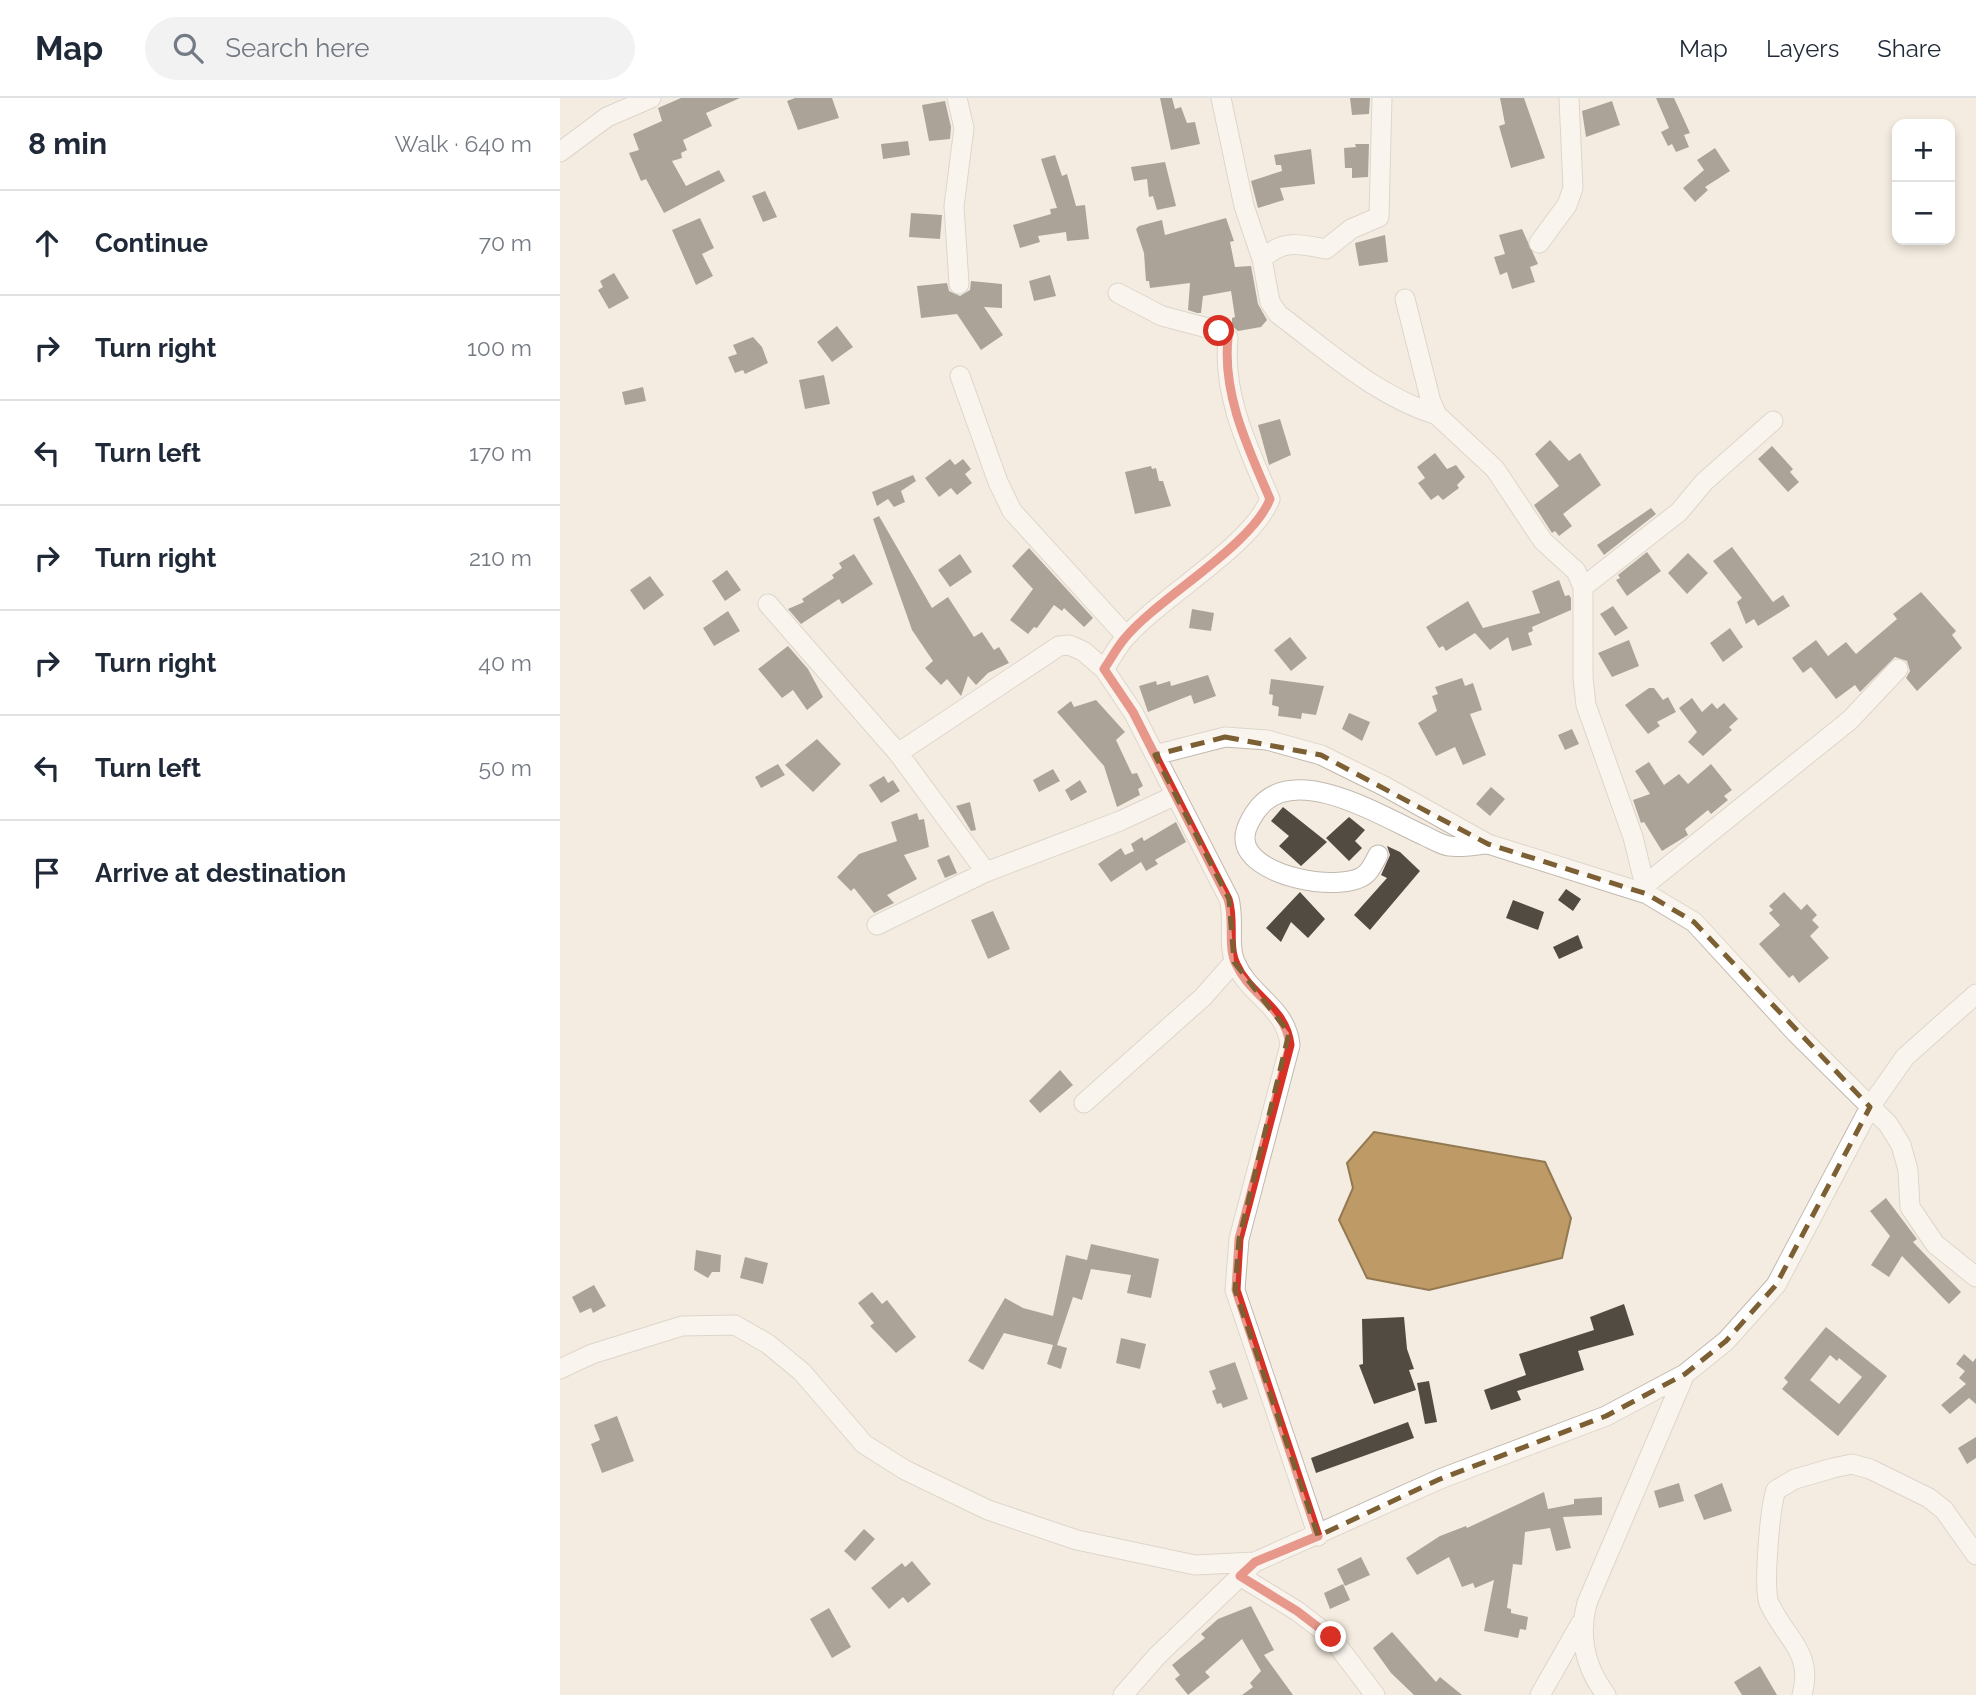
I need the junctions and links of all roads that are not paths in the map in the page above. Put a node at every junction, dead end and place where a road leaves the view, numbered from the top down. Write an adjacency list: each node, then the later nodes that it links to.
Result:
1 (651, 98): 6 (street)
2 (957, 98): 9 (street)
3 (1222, 98): 8 (street)
4 (1382, 98): 8 (street)
5 (1569, 98): 7 (street)
6 (560, 152)
7 (1539, 243)
8 (1262, 259): 13 (street)
9 (958, 284)
10 (1118, 293): 17 (street)
11 (1405, 299): 13 (street)
12 (960, 376): 17 (street)
13 (1437, 415): 15 (street)
14 (1773, 421): 15 (street)
15 (1583, 587): 26 (street)
16 (768, 604): 20 (street)
17 (1126, 636): 18 (street)
18 (1104, 669): 20 (street); 21 (street)
19 (1898, 669): 26 (street)
20 (898, 753): 25 (street)
21 (1155, 755): 22 (street); 23 (street)
22 (1176, 795): 25 (street); 28 (street)
23 (1488, 844): 24 (street); 26 (street)
24 (1378, 855)
25 (986, 872): 27 (street)
26 (1646, 890): 31 (street)
27 (877, 925)
28 (1234, 962): 30 (street); 35 (street)
29 (1976, 994): 31 (street)
30 (1084, 1103)
31 (1870, 1107): 32 (street); 34 (street)
32 (1976, 1277)
33 (560, 1369): 37 (street)
34 (1685, 1374): 35 (street); 39 (street)
35 (1318, 1536): 37 (street)
36 (1976, 1555): 44 (street)
37 (1255, 1562): 38 (street)
38 (1240, 1576): 40 (street); 41 (street)
39 (1581, 1623): 42 (street); 43 (street)
40 (1123, 1695)
41 (1375, 1695)
42 (1540, 1695)
43 (1606, 1695)
44 (1802, 1695)

